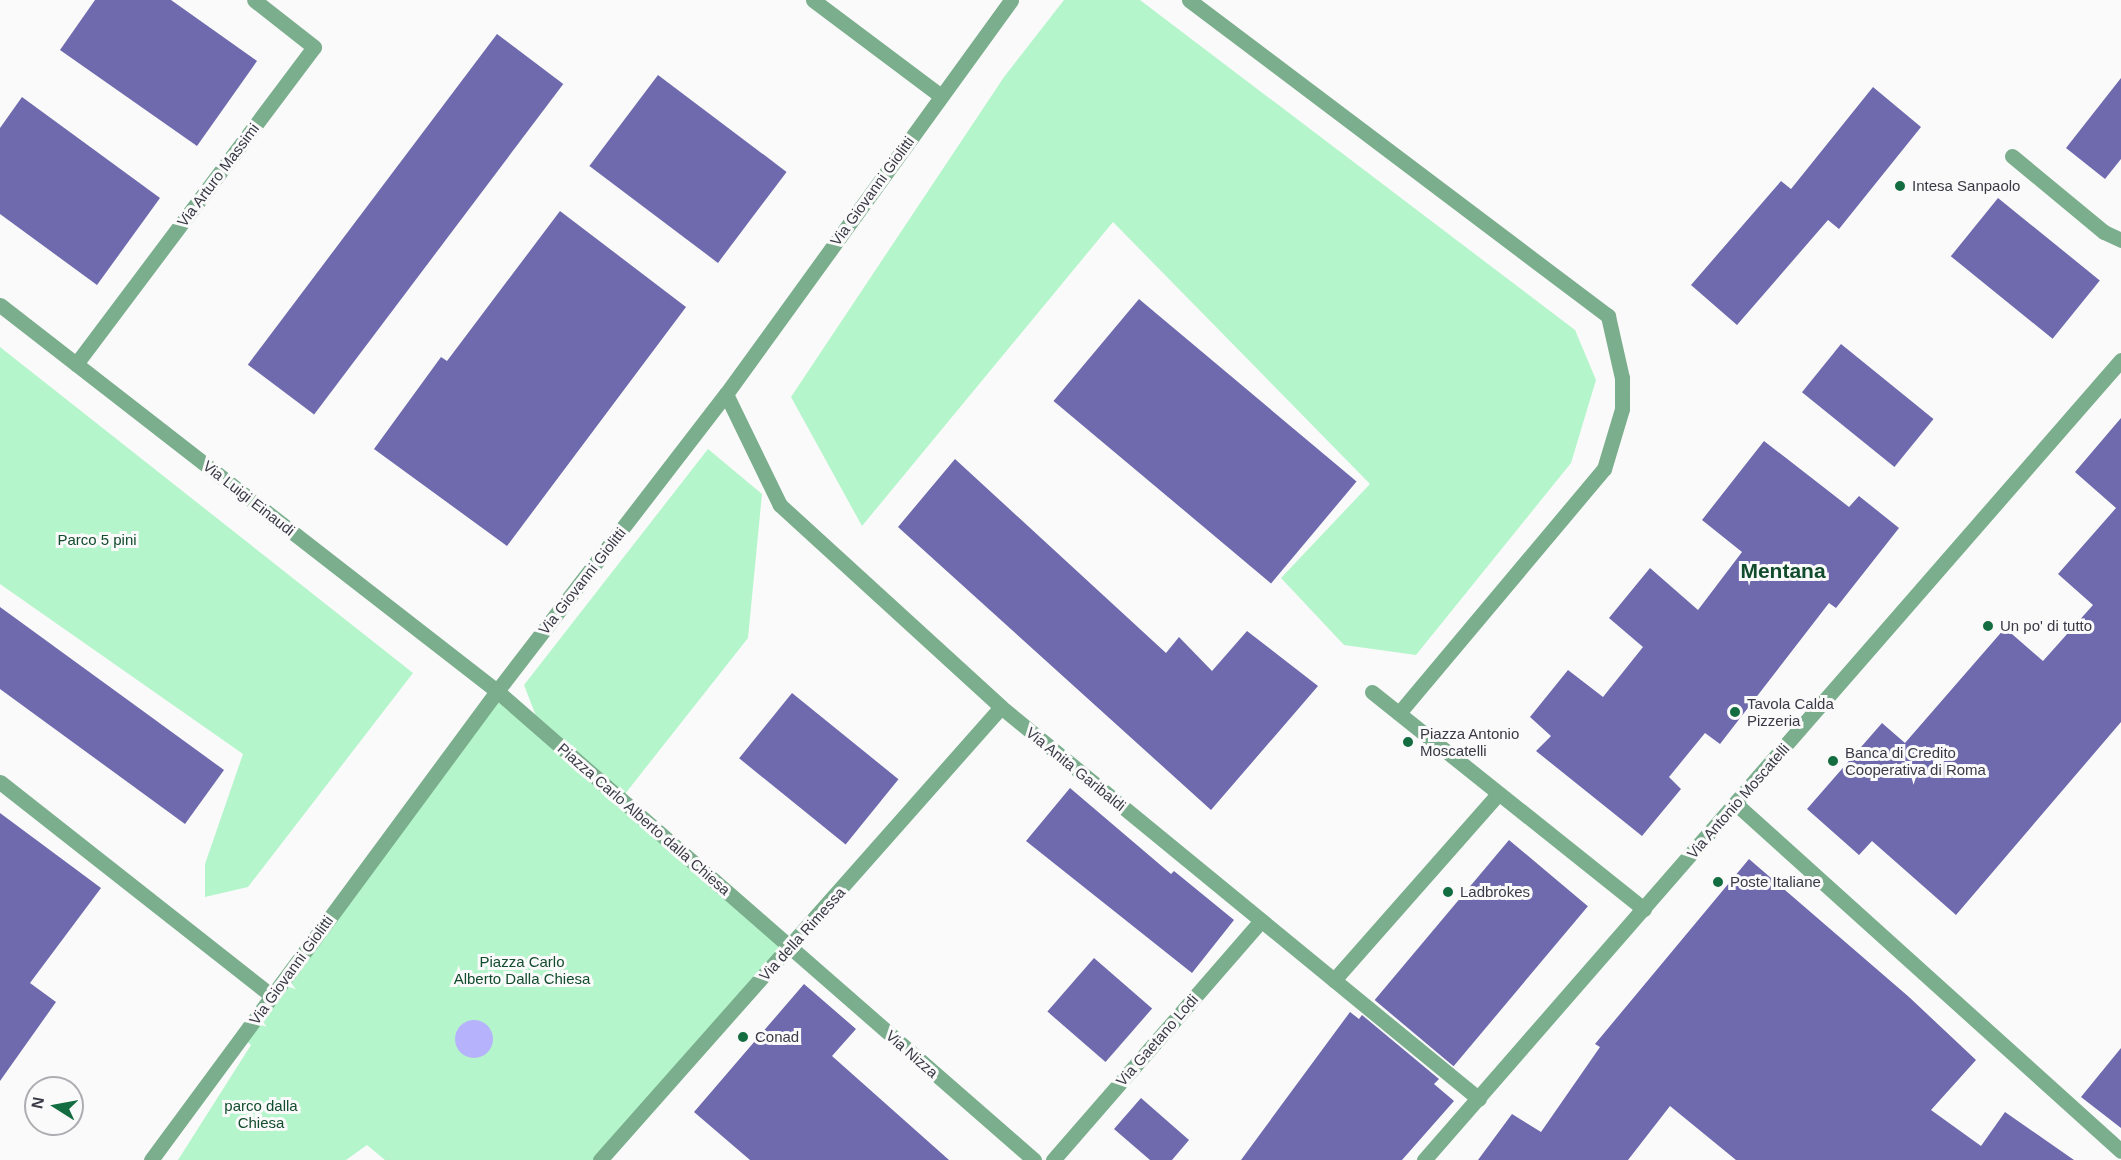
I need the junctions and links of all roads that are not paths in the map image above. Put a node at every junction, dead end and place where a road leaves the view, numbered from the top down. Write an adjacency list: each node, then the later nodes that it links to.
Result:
1 (254, 0): 10 (street, Via Arturo Massimi)
2 (813, 0): 5 (street)
3 (1011, 0): 5 (street, Via Giovanni Giolitti)
4 (1189, 0): 15 (street)
5 (940, 96): 11 (street, Via Giovanni Giolitti)
6 (2012, 156): 7 (street)
7 (2121, 240)
8 (0, 305): 10 (street, Via Luigi Einaudi)
9 (2121, 360): 18 (street, Via Antonio Moscatelli)
10 (76, 364): 12 (street, Via Luigi Einaudi)
11 (726, 394): 12 (street, Via Giovanni Giolitti); 14 (street, Via Anita Garibaldi)
12 (497, 692): 21 (street, Piazza Carlo Alberto dalla Chiesa); 23 (street, Via Giovanni Giolitti)
13 (1372, 692): 15 (street)
14 (1001, 707): 20 (street, Via Anita Garibaldi); 21 (street, Via della Rimessa)
15 (1399, 713): 17 (street)
16 (0, 782): 23 (street)
17 (1498, 794): 19 (street); 22 (street)
18 (1736, 804): 19 (street, Via Antonio Moscatelli); 25 (street)
19 (1644, 909): 24 (street, Via Antonio Moscatelli)
20 (1261, 921): 22 (street, Via Anita Garibaldi); 29 (street, Via Gaetano Lodi)
21 (791, 947): 27 (street, Via della Rimessa); 28 (street, Via Nizza)
22 (1334, 980): 24 (street, Via Anita Garibaldi)
23 (272, 996): 26 (street, Via Giovanni Giolitti)
24 (1479, 1100): 30 (street, Via Antonio Moscatelli)
25 (2121, 1151)
26 (151, 1160)
27 (600, 1160)
28 (1034, 1160)
29 (1053, 1160)
30 (1424, 1160)

